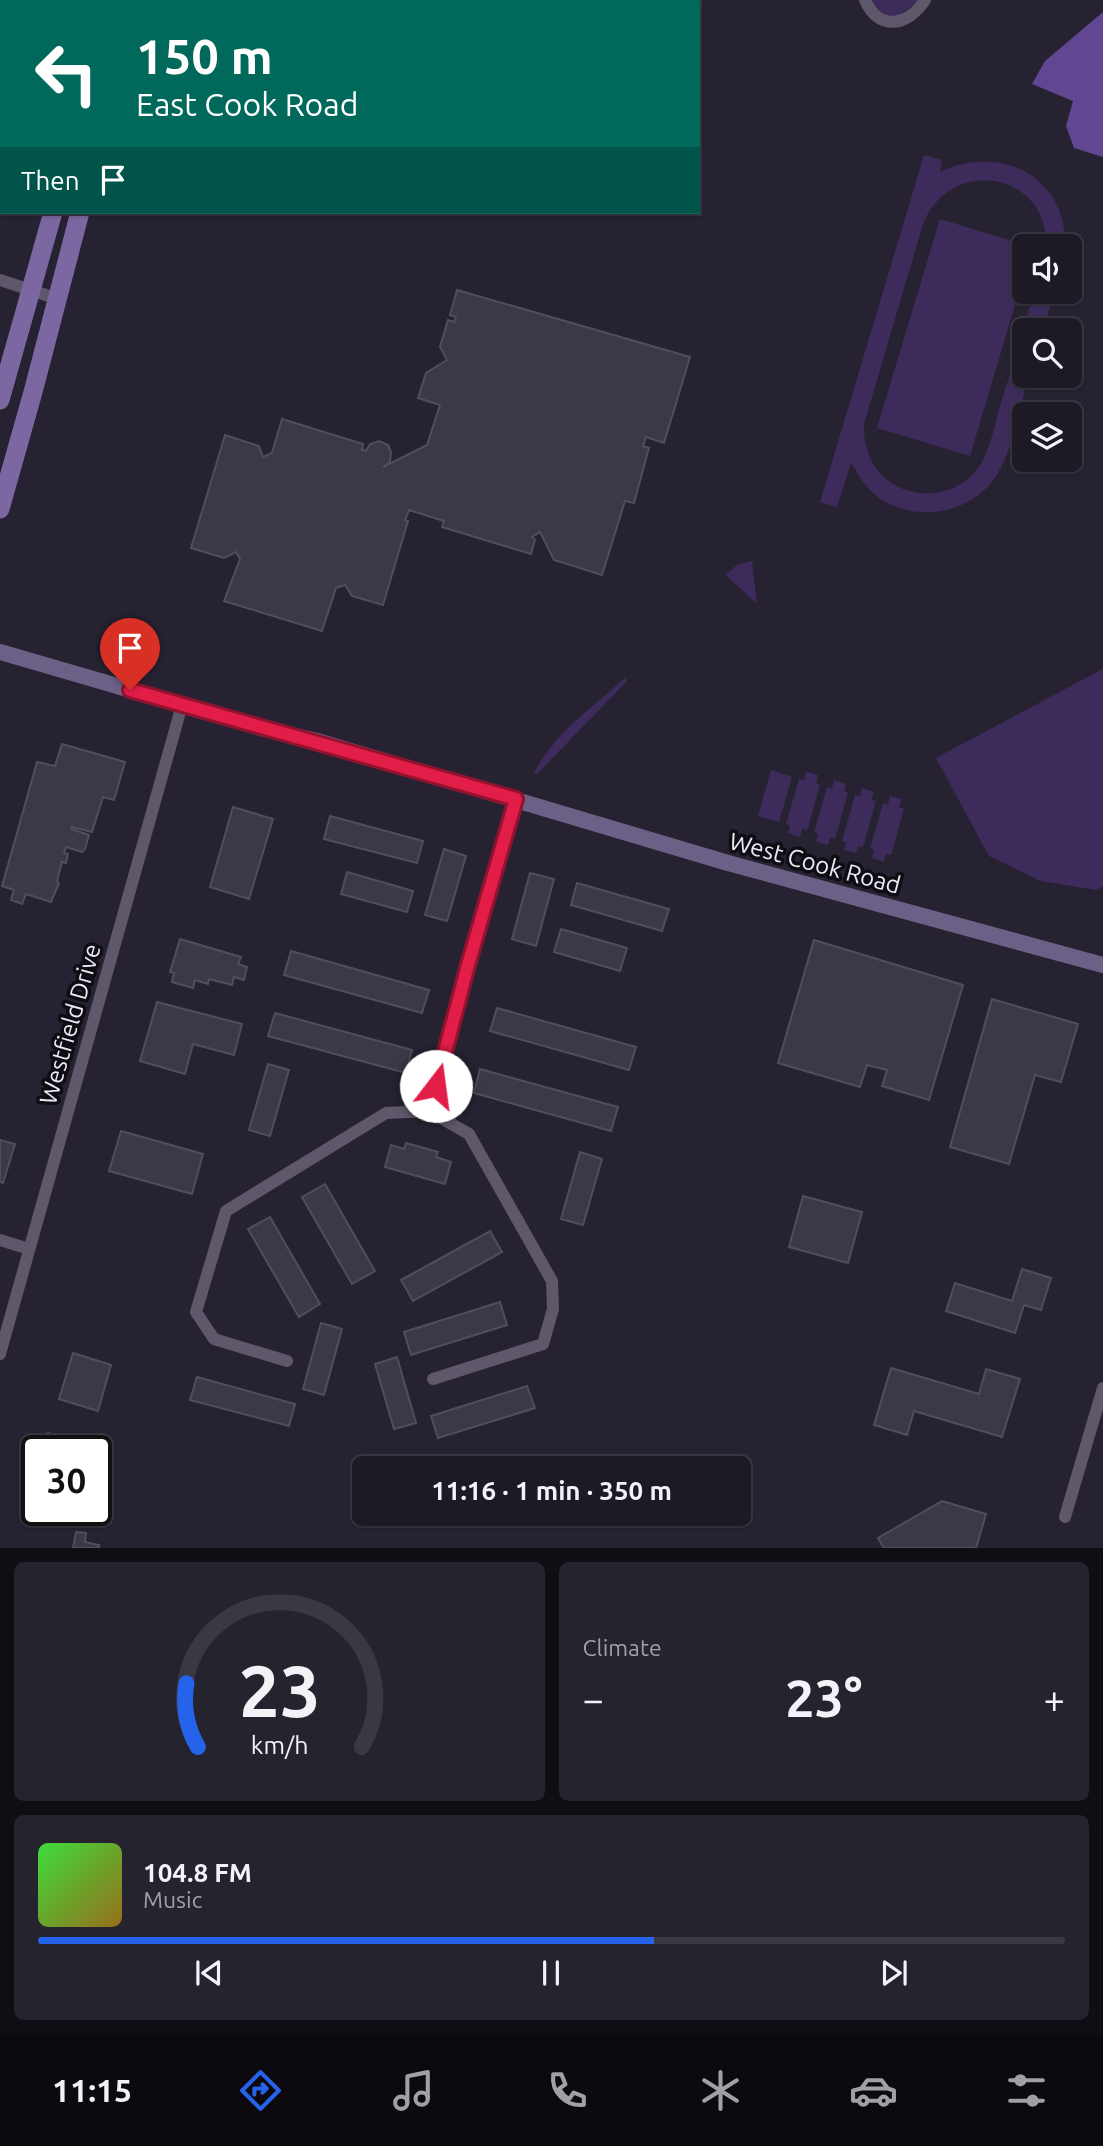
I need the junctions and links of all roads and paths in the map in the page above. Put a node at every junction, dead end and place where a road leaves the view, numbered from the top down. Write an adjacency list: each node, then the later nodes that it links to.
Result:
1 (865, 0): 2 (street)
2 (925, 0)
3 (51, 214): 6 (main road)
4 (79, 214): 7 (main road)
5 (0, 280): 6 (street)
6 (29, 290): 7 (street); 8 (main road)
7 (58, 299): 9 (main road)
8 (0, 400)
9 (0, 509)
10 (0, 652): 11 (main road, West Cook Road)
11 (182, 705): 12 (main road, West Cook Road); 16 (street, Westfield Drive)
12 (516, 799): 13 (main road, West Cook Road); 14 (street)
13 (1103, 965)
14 (429, 1111): 18 (street); 19 (street)
15 (0, 1240): 16 (street)
16 (29, 1249): 17 (street, Westfield Drive)
17 (0, 1354)
18 (287, 1361)
19 (433, 1379)
20 (1103, 1388): 21 (street)
21 (1065, 1517)

